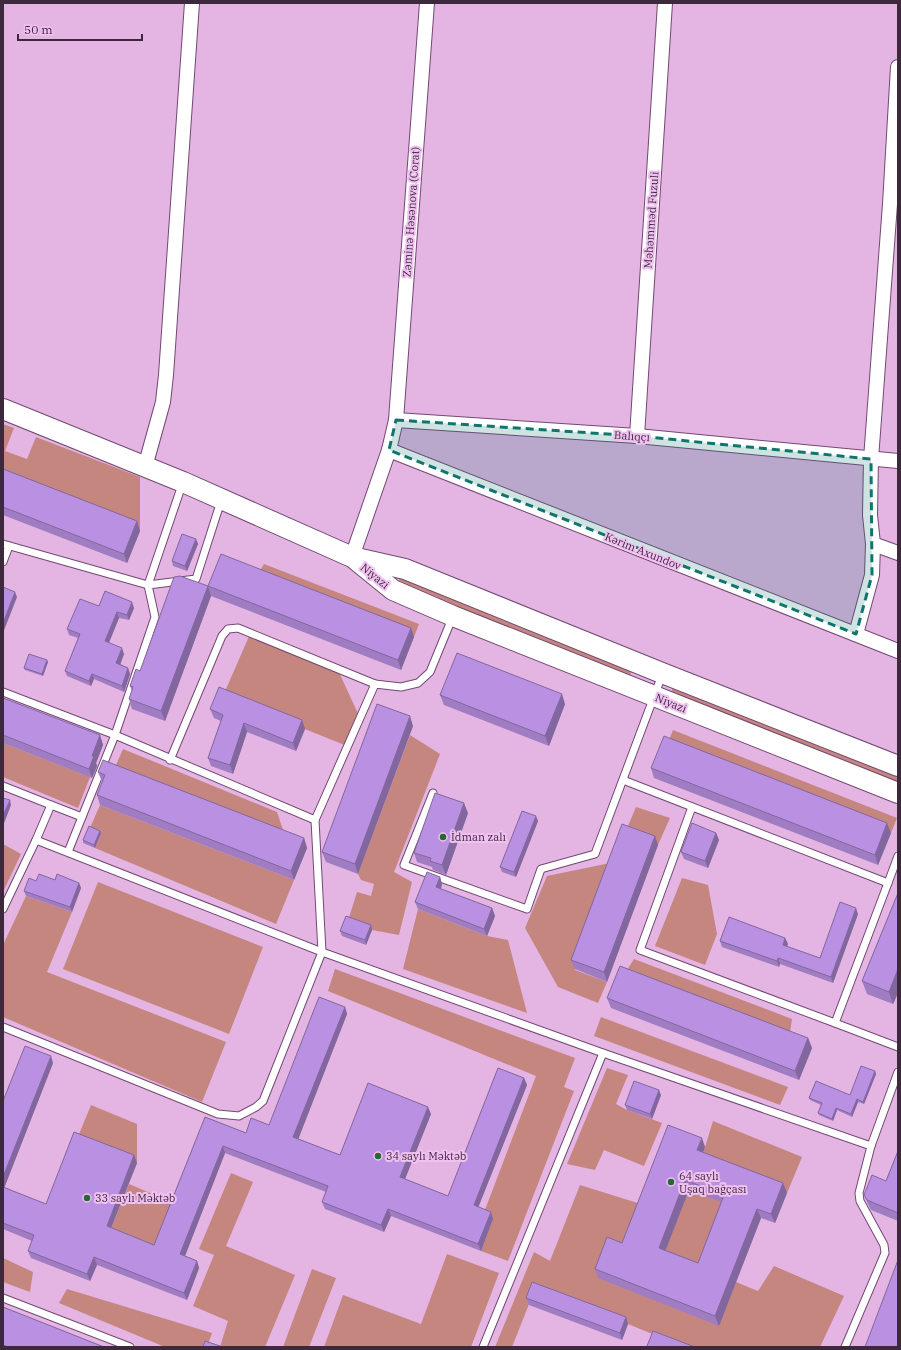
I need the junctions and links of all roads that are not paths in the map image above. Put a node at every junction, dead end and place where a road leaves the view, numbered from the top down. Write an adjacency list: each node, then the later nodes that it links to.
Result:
1 (192, 3): 12 (street)
2 (427, 3): 7 (street, Zəminə Həsənova (Corat))
3 (665, 3): 8 (street, Məhəmməd Fuzuli)
4 (898, 67): 5 (street)
5 (894, 204): 10 (street)
6 (3, 409): 12 (main road)
7 (396, 420): 8 (street, Balıqçı); 9 (street)
8 (637, 436): 10 (street, Balıqçı)
9 (389, 450): 18 (street); 22 (street, Kərim Axundov)
10 (871, 459): 11 (street, Balıqçı); 15 (street)
11 (898, 461)
12 (145, 467): 13 (main road)
13 (183, 482): 14 (main road); 20 (lane)
14 (222, 499): 18 (main road); 20 (lane)
15 (873, 544): 17 (street); 22 (street)
16 (6, 545): 19 (lane); 20 (lane)
17 (898, 553)
18 (352, 557): 21 (main road, Niyazi); 24 (main road, Niyazi)
19 (3, 562)
20 (148, 585): 28 (lane)
21 (453, 616): 25 (lane); 27 (main road, Niyazi)
22 (856, 634): 23 (street, Kərim Axundov)
23 (898, 651)
24 (662, 674): 27 (lane); 30 (main road, Niyazi)
25 (375, 684): 29 (lane); 38 (lane)
26 (3, 692): 28 (lane)
27 (654, 696): 31 (lane); 34 (main road, Niyazi)
28 (114, 735): 29 (lane); 37 (lane)
29 (170, 760): 38 (lane)
30 (898, 766)
31 (623, 780): 33 (lane); 36 (lane)
32 (3, 786): 35 (lane)
33 (433, 793)
34 (898, 793)
35 (51, 804): 37 (lane); 39 (lane)
36 (692, 807): 42 (lane); 45 (lane)
37 (82, 817): 40 (lane)
38 (315, 820): 44 (lane)
39 (36, 840): 40 (lane); 43 (lane)
40 (68, 852): 44 (lane)
41 (898, 856): 42 (lane)
42 (888, 883): 45 (lane)
43 (3, 909)
44 (322, 952): 46 (lane); 48 (lane)
45 (835, 1023): 47 (lane)
46 (3, 1027)
47 (898, 1047)
48 (603, 1053): 50 (lane); 53 (lane)
49 (898, 1072): 50 (lane)
50 (871, 1146): 54 (lane)
51 (3, 1298): 52 (lane)
52 (130, 1347)
53 (483, 1347)
54 (845, 1347)

